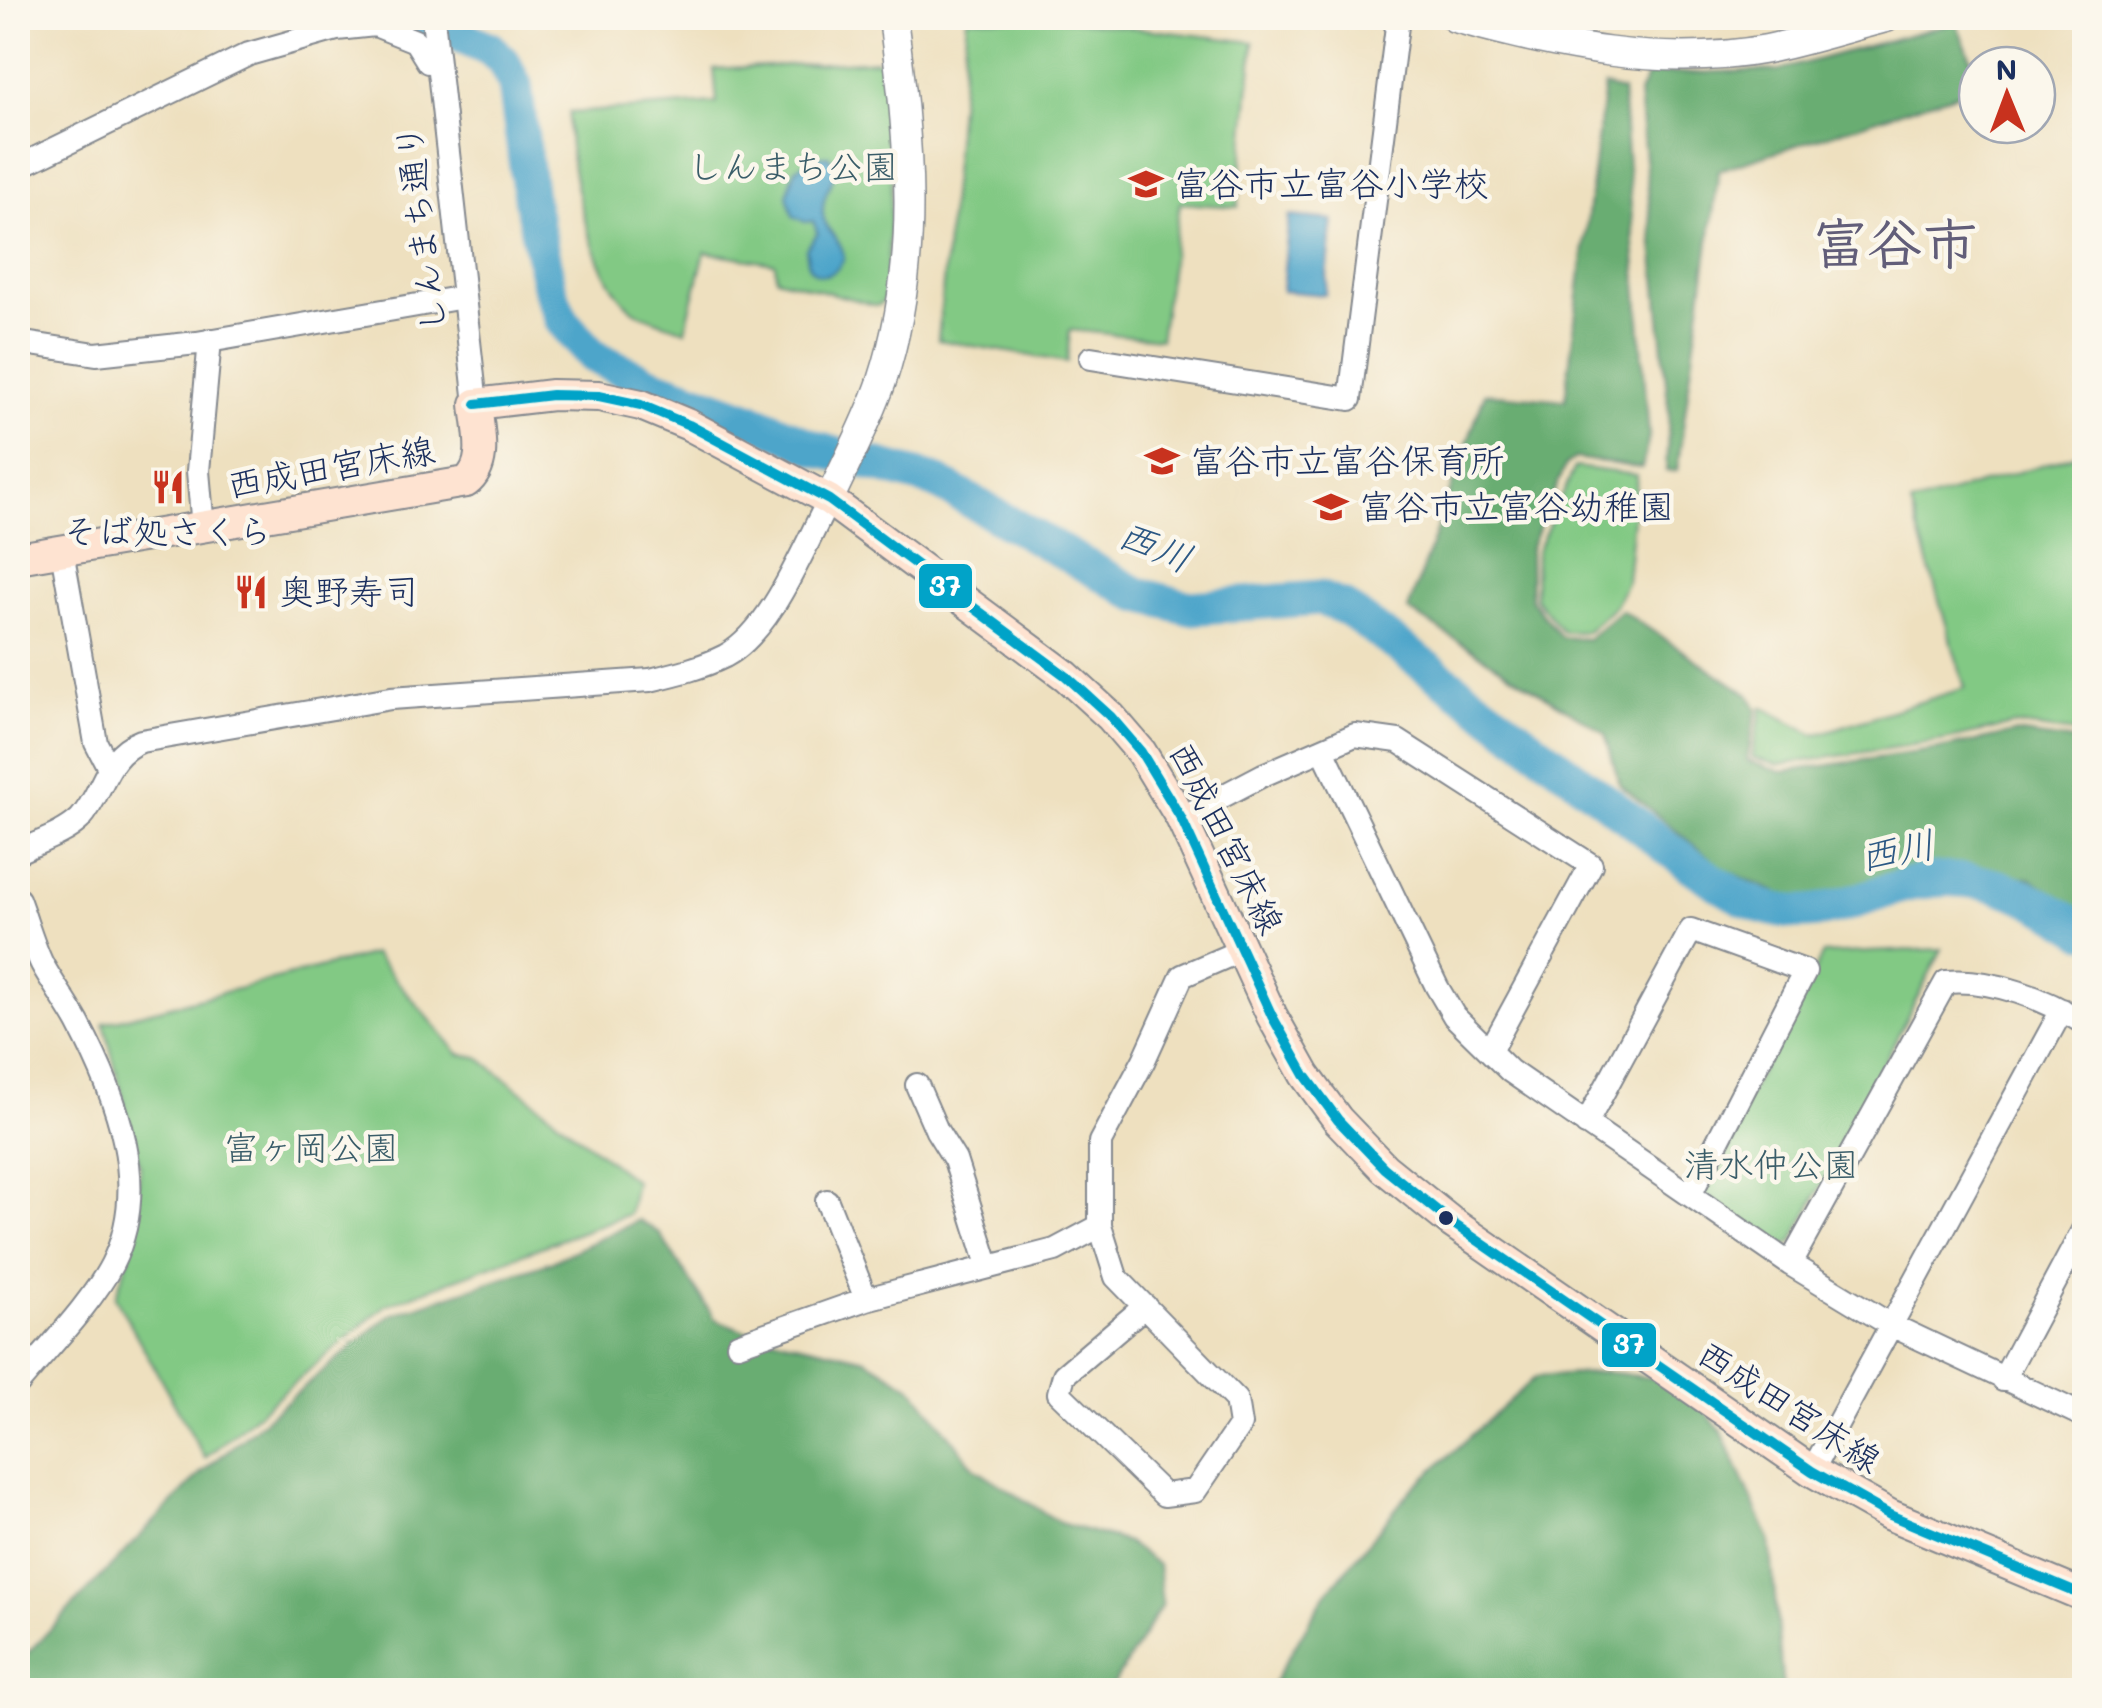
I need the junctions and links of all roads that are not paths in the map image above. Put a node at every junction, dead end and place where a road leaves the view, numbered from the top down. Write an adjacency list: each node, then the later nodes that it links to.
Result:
1 (433, 18): 6 (street, しんまち通り)
2 (892, 18): 13 (street)
3 (1398, 18): 11 (street)
4 (1454, 18): 5 (street)
5 (1886, 18)
6 (436, 53): 7 (street); 8 (street, しんまち通り)
7 (18, 167)
8 (464, 298): 9 (street); 12 (street, しんまち通り)
9 (210, 340): 10 (street); 14 (street)
10 (18, 342)
11 (1091, 358)
12 (476, 404): 13 (main road, 西成田宮床線); 14 (main road, 西成田宮床線)
13 (834, 490): 18 (street); 19 (main road, 西成田宮床線)
14 (204, 528): 15 (main road, 西成田宮床線)
15 (62, 550): 16 (main road, 西成田宮床線); 18 (street)
16 (18, 558)
17 (1323, 750): 19 (street); 25 (street); 25 (street)
18 (108, 766): 20 (street)
19 (1181, 818): 22 (main road, 西成田宮床線)
20 (18, 852)
21 (18, 899): 39 (street)
22 (1242, 950): 30 (street); 41 (main road, 西成田宮床線)
23 (2062, 1010): 24 (street); 32 (street); 36 (street)
24 (2084, 1024)
25 (1490, 1050): 27 (street)
26 (918, 1085): 33 (street)
27 (1586, 1124): 28 (street); 28 (street)
28 (1690, 1195): 32 (street)
29 (827, 1201): 34 (street)
30 (1100, 1226): 33 (street); 35 (street)
31 (2084, 1228): 38 (street)
32 (1790, 1264): 36 (street)
33 (988, 1265): 34 (street)
34 (866, 1299): 37 (street)
35 (1145, 1306): 35 (street)
36 (1888, 1324): 38 (street); 41 (street)
37 (738, 1344)
38 (2003, 1380): 40 (street)
39 (18, 1384)
40 (2084, 1416)
41 (1812, 1470): 42 (main road, 西成田宮床線)
42 (2084, 1596)

